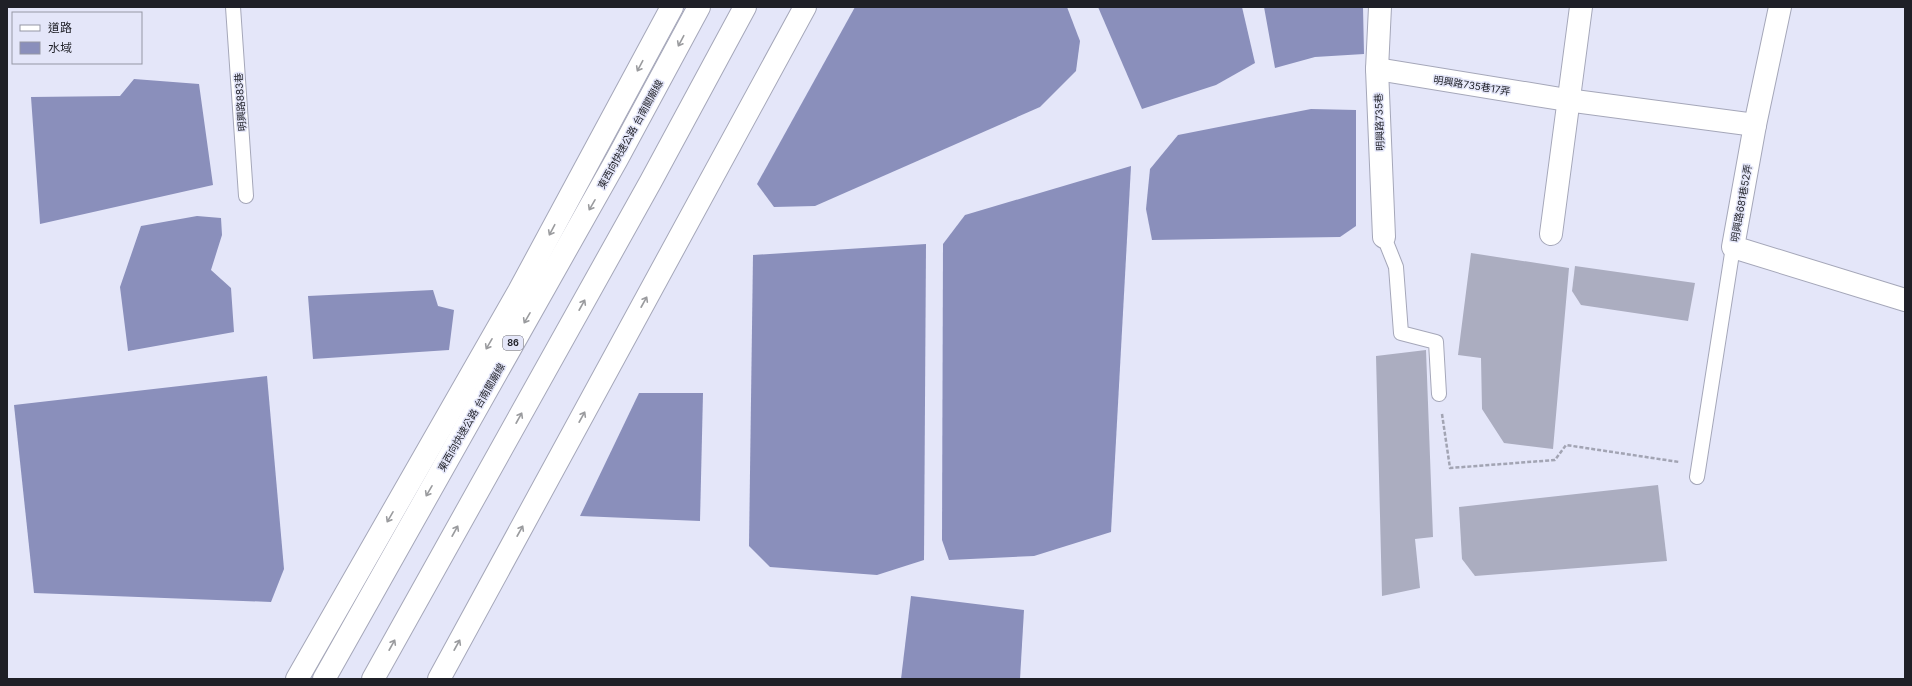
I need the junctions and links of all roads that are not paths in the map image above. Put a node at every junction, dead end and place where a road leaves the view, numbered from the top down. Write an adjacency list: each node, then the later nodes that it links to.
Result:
1 (233, 7): 12 (lane, 明興路883巷)
2 (672, 7): 19 (main road, one-way to 19)
3 (699, 7): 20 (main road, 東西向快速公路 台南關廟線 / 86, one-way to 20)
4 (745, 7): 21 (main road, one-way to 4)
5 (805, 7): 22 (main road, one-way to 5)
6 (1380, 7): 9 (main road, 明興路735巷)
7 (1581, 7): 10 (main road)
8 (1780, 7): 11 (main road, 明興路681巷52弄)
9 (1377, 69): 10 (main road, 明興路735巷17弄); 14 (main road, 明興路735巷)
10 (1567, 100): 11 (main road, 明興路735巷17弄); 13 (main road)
11 (1755, 125): 15 (main road, 明興路681巷52弄)
12 (246, 196)
13 (1551, 234)
14 (1384, 237): 17 (lane)
15 (1733, 247): 16 (main road, 明興路681巷52弄); 18 (lane)
16 (1905, 300)
17 (1439, 394)
18 (1698, 471)
19 (297, 679)
20 (324, 679)
21 (373, 679)
22 (439, 679)

